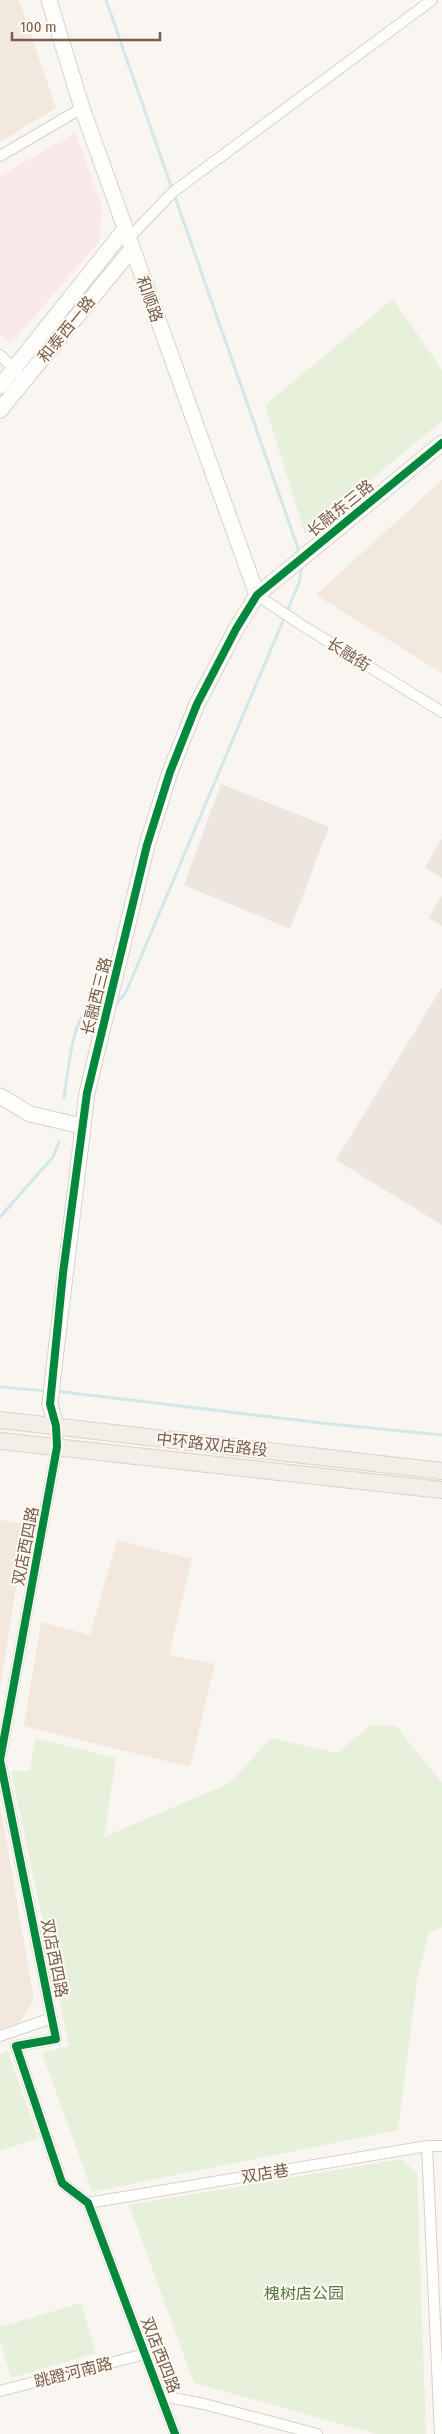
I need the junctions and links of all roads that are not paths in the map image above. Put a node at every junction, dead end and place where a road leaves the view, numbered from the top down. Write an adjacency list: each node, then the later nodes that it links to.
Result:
1 (49, 0): 3 (street, 和顺路)
2 (432, 0): 5 (street)
3 (82, 108): 4 (street); 5 (street, 和顺路)
4 (0, 156)
5 (129, 239): 7 (street); 8 (street, 和泰西一路); 12 (street, 和顺路)
6 (0, 355): 7 (street)
7 (13, 369): 8 (street); 9 (street)
8 (25, 379): 10 (street, 和泰西一路)
9 (0, 386)
10 (0, 410)
11 (442, 443): 12 (street, 长融东三路)
12 (257, 595): 13 (street, 长融街); 15 (street, 长融西三路)
13 (442, 712)
14 (0, 1096): 15 (street)
15 (82, 1126): 17 (street, 长融西三路)
16 (0, 1420): 17 (main road, 中环路双店路段)
17 (56, 1426): 19 (street, 双店西四路); 20 (main road, 中环路双店路段)
18 (0, 1441): 19 (main road, 中环路双店路段)
19 (57, 1447): 21 (main road, 中环路双店路段); 24 (street, 双店西四路)
20 (442, 1469)
21 (421, 1489): 22 (main road, 中环路双店路段); 23 (main road)
22 (442, 1490)
23 (442, 1503)
24 (0, 1760): 25 (street, 双店西四路)
25 (52, 2018): 26 (street); 29 (street, 双店西四路)
26 (0, 2036)
27 (427, 2146): 28 (street, 双店巷); 29 (street, 双店巷); 35 (street)
28 (442, 2146)
29 (88, 2203): 30 (street, 双店西四路)
30 (145, 2354): 31 (street, 跳蹬河南路); 32 (street, 双店西四路)
31 (0, 2391)
32 (162, 2396): 33 (street, 双店西四路); 34 (street)
33 (175, 2434)
34 (317, 2434)
35 (440, 2434)

